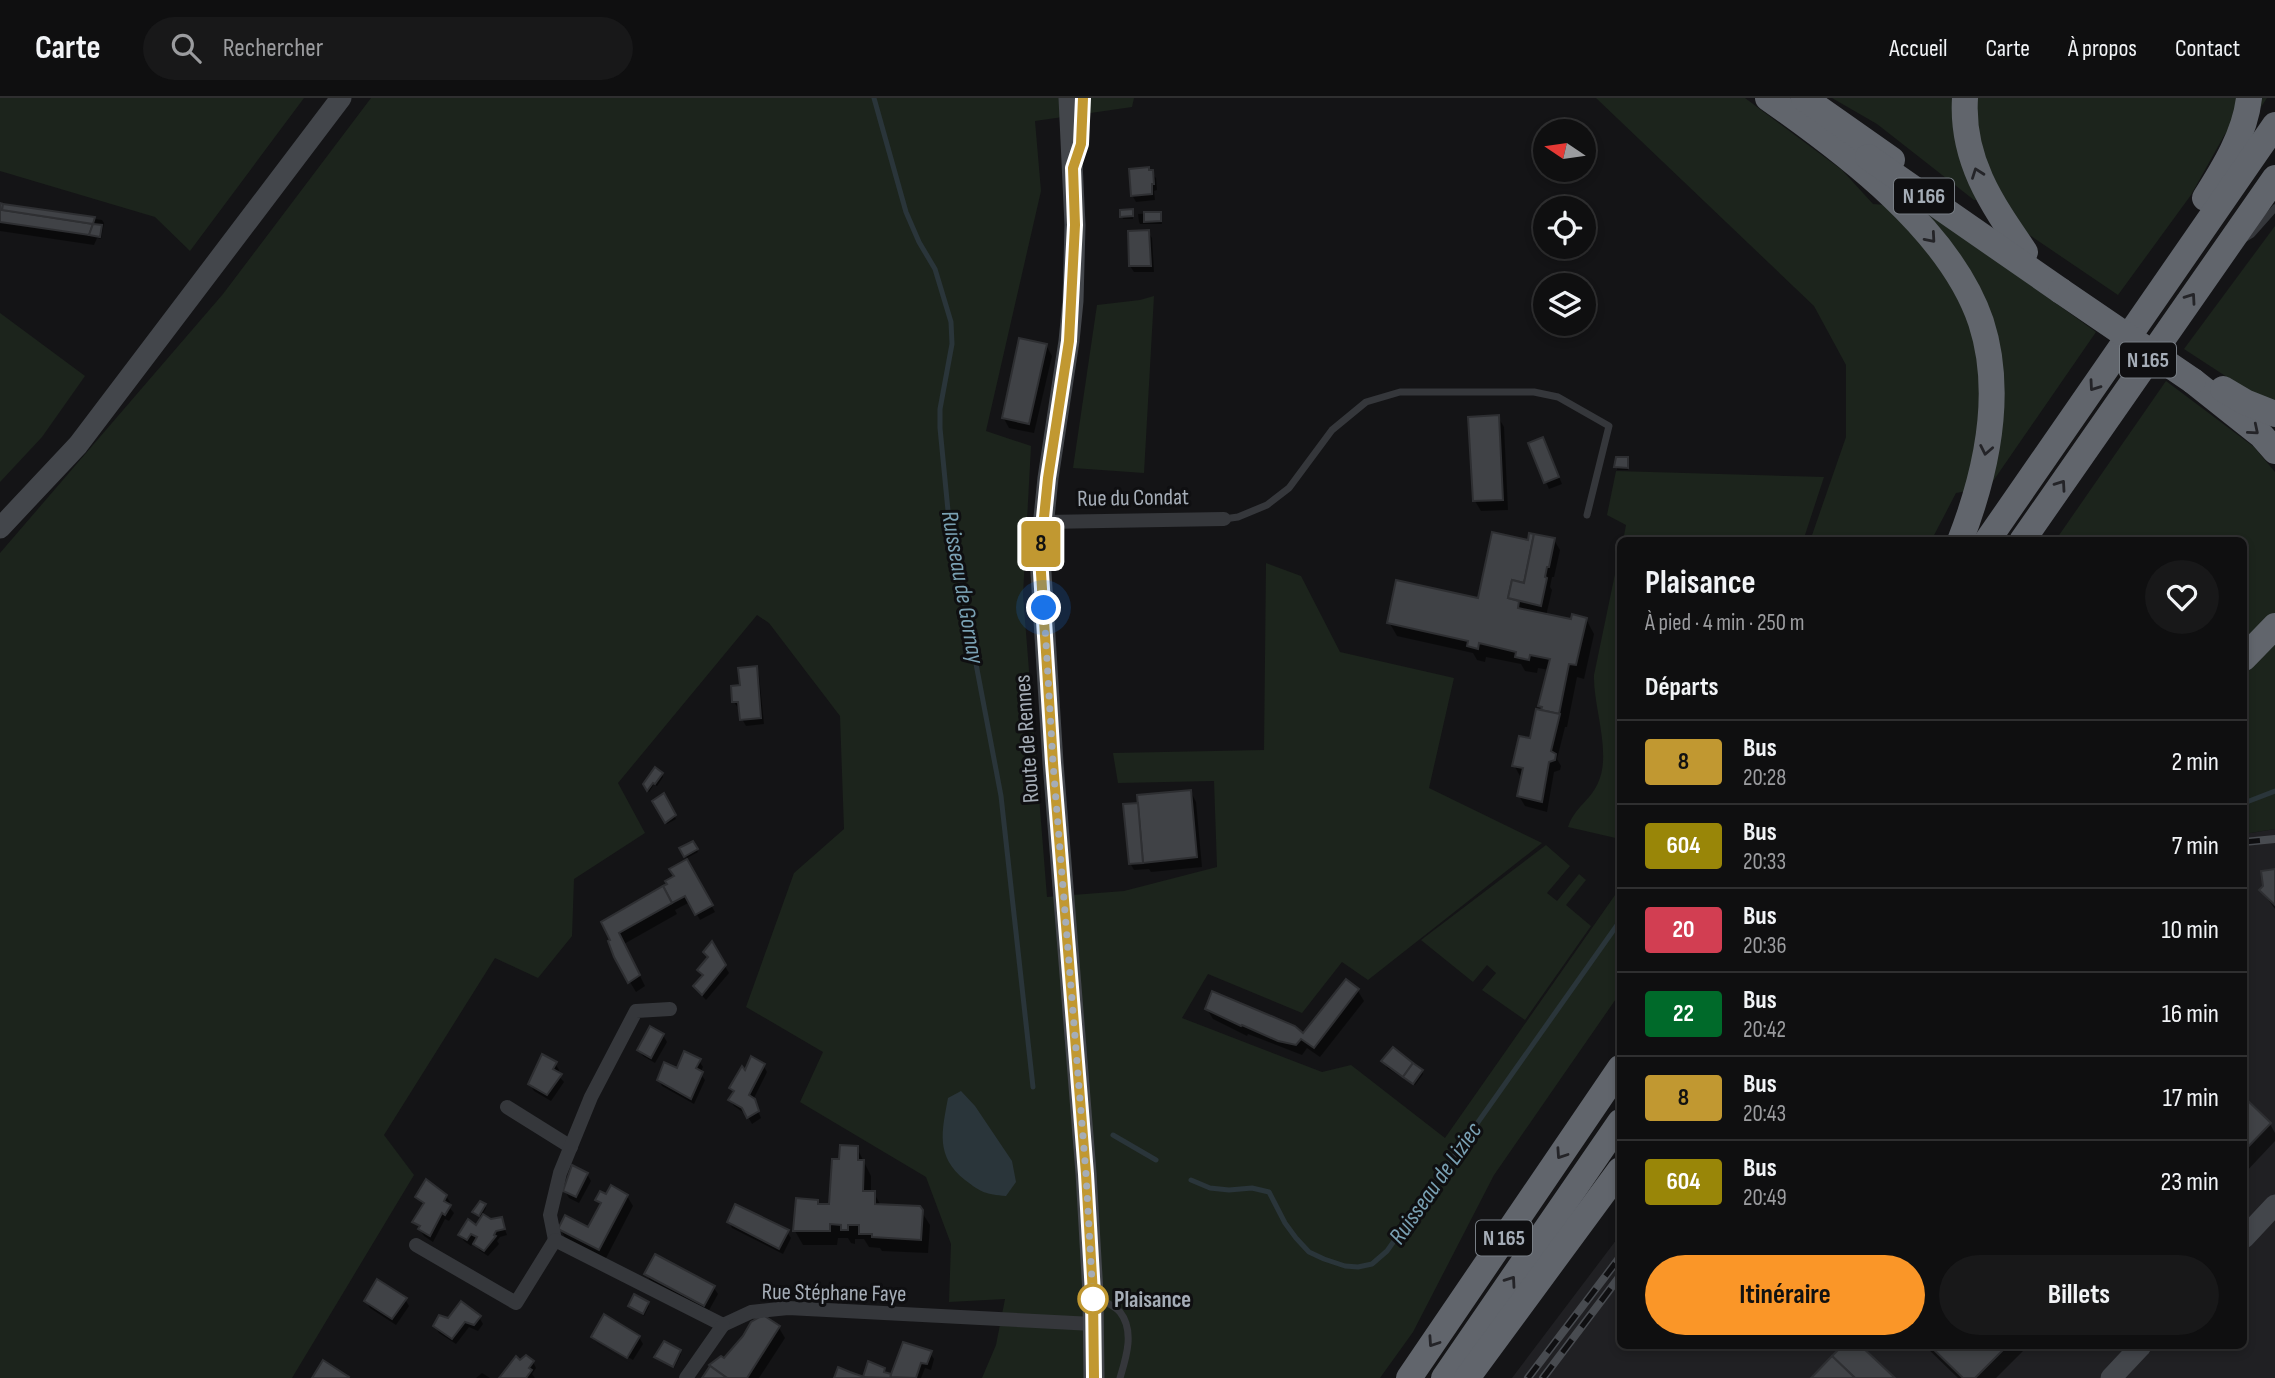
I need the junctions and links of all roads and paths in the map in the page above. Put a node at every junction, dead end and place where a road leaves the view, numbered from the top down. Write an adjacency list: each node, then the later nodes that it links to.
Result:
1 (341, 98): 23 (main road)
2 (1069, 98): 10 (main road, Route de Rennes)
3 (1083, 98): 10 (main road)
4 (1768, 98): 24 (highway, one-way to 24)
5 (1783, 98): 15 (highway, N 166)
6 (1804, 98): 14 (highway, N 166)
7 (1965, 98): 14 (highway, one-way to 7)
8 (2249, 98): 16 (highway)
9 (2275, 125): 16 (highway, N 165)
10 (1073, 168): 22 (main road, Route de Rennes)
11 (2275, 178): 13 (highway, N 165)
12 (2275, 208): 13 (lane)
13 (2225, 250): 26 (highway, N 165, one-way to 13)
14 (2025, 252): 15 (highway, N 166)
15 (2065, 287): 17 (highway, N 166)
16 (2160, 290): 25 (highway, N 165, one-way to 25)
17 (2196, 377): 18 (highway, N 166); 19 (highway, N 166, one-way to 19)
18 (2275, 414)
19 (2275, 451)
20 (1587, 515): 21 (lane)
21 (1224, 519): 22 (street, Rue du Condat)
22 (1044, 522): 39 (main road, Route de Rennes)
23 (0, 528)
24 (1961, 537)
25 (1990, 537)
26 (2025, 537)
27 (2275, 626): 28 (highway)
28 (2247, 655)
29 (670, 1009): 33 (street)
30 (1617, 1072): 46 (highway, N 165, one-way to 46)
31 (507, 1107): 33 (street)
32 (1617, 1126): 47 (highway, N 165, one-way to 32)
33 (571, 1147): 37 (street)
34 (1617, 1174): 48 (highway)
35 (2275, 1205): 36 (main road)
36 (2247, 1235)
37 (555, 1240): 38 (street); 41 (street)
38 (416, 1245)
39 (1093, 1294): 40 (main road, Route de Rennes); 45 (lane)
40 (1093, 1324): 41 (street, Rue Stéphane Faye); 44 (main road, Route de Rennes)
41 (723, 1325): 43 (street)
42 (2138, 1349): 49 (main road)
43 (686, 1378)
44 (1094, 1378)
45 (1120, 1378)
46 (1409, 1378)
47 (1444, 1378)
48 (1467, 1378)
49 (2111, 1378)

